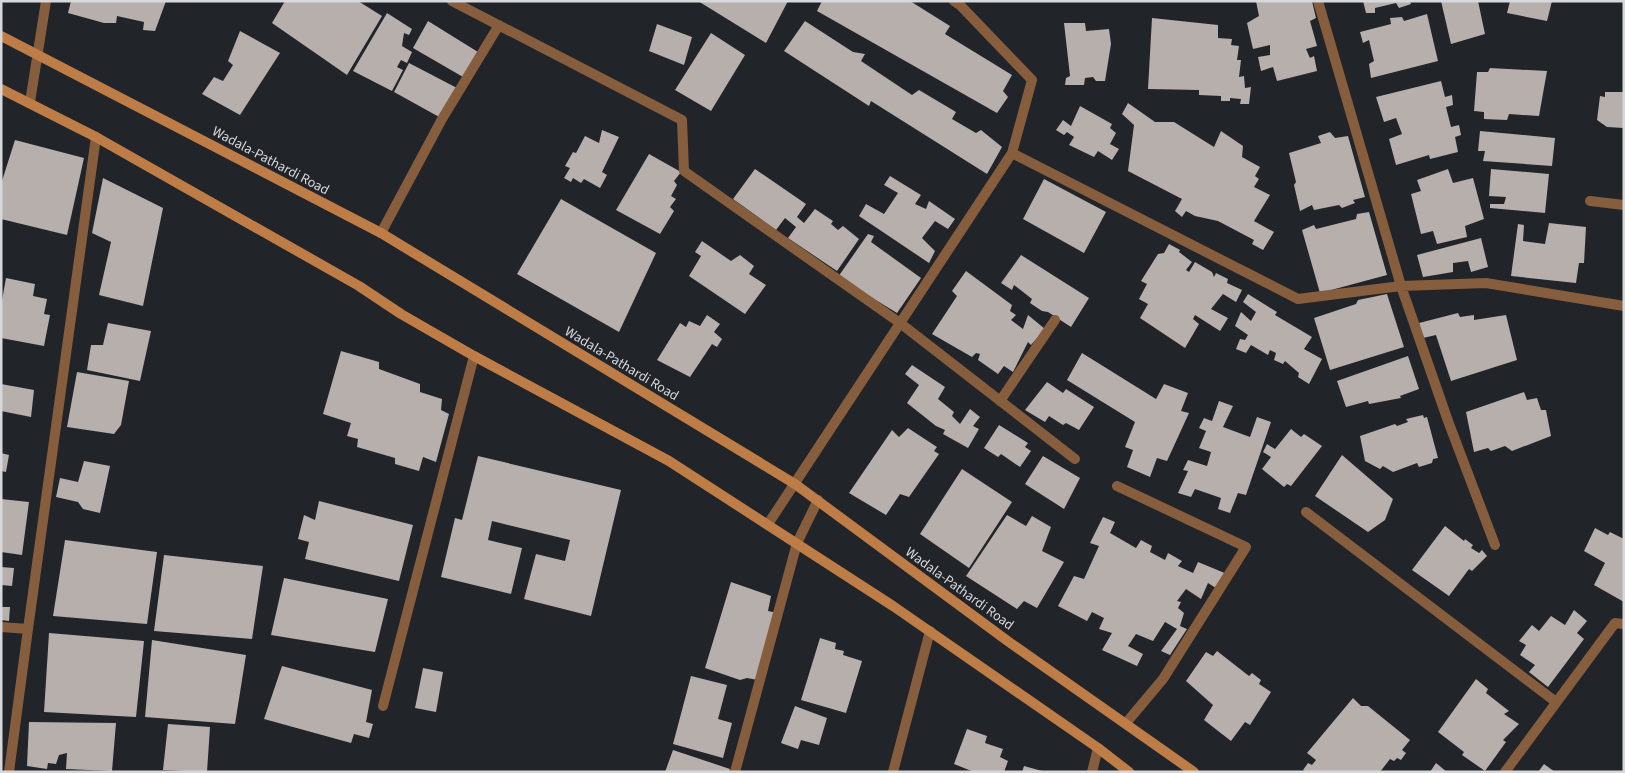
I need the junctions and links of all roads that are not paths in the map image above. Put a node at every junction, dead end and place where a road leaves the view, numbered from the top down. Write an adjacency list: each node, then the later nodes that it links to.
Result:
1 (46, 1): 7 (street)
2 (452, 1): 5 (street)
3 (954, 1): 11 (street)
4 (1318, 1): 15 (street)
5 (499, 25): 14 (street); 18 (street)
6 (1, 36): 7 (main road, Wadala-Pathardi Road)
7 (38, 54): 9 (street); 14 (main road, Wadala-Pathardi Road)
8 (1, 89): 9 (main road)
9 (30, 102): 10 (main road)
10 (96, 137): 19 (main road); 31 (street)
11 (1012, 153): 15 (street); 18 (street)
12 (1590, 201): 13 (street)
13 (1624, 205)
14 (382, 233): 22 (main road, Wadala-Pathardi Road)
15 (1401, 286): 16 (street); 28 (street)
16 (1624, 306)
17 (1055, 320): 20 (street)
18 (900, 323): 20 (street); 22 (street)
19 (474, 356): 26 (main road); 34 (street)
20 (1000, 400): 21 (street)
21 (1075, 459)
22 (795, 484): 24 (main road, Wadala-Pathardi Road); 26 (street)
23 (1117, 486): 35 (street)
24 (818, 500): 27 (street); 35 (main road, Wadala-Pathardi Road)
25 (1306, 512): 33 (street)
26 (768, 524): 27 (main road)
27 (797, 543): 32 (main road); 38 (street)
28 (1495, 545)
29 (1624, 624): 33 (street)
30 (1, 626): 31 (street)
31 (28, 629): 37 (street)
32 (930, 631): 36 (main road); 39 (street)
33 (1556, 702): 43 (street)
34 (382, 706)
35 (1126, 723): 42 (main road, Wadala-Pathardi Road)
36 (1098, 748): 40 (street); 41 (main road)
37 (9, 772)
38 (735, 772)
39 (893, 772)
40 (1092, 772)
41 (1128, 772)
42 (1194, 772)
43 (1505, 772)

